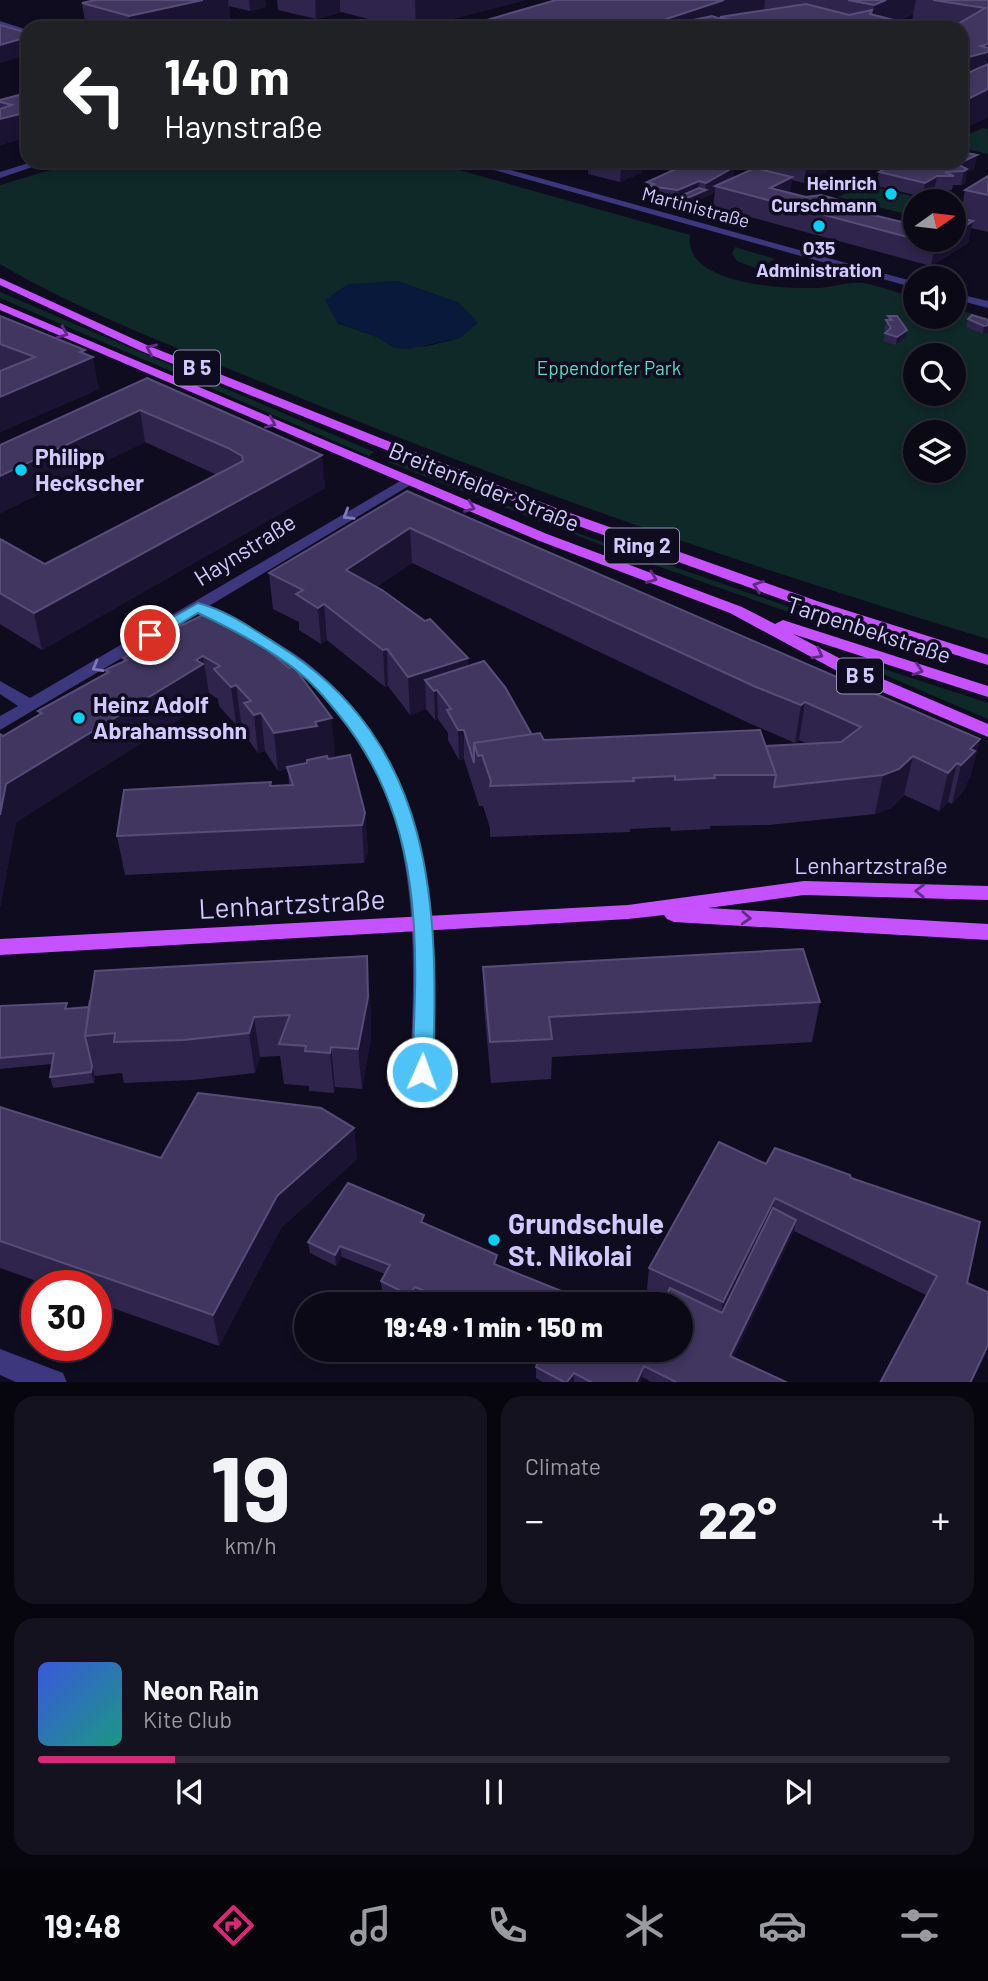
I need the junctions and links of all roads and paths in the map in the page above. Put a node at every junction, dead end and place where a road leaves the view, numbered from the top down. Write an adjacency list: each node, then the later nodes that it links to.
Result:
1 (0, 23): 2 (street)
2 (21, 30)
3 (22, 168): 5 (street)
4 (492, 168): 7 (street, Martinistraße)
5 (0, 175)
6 (0, 281): 13 (main road, Breitenfelder Straße / B 5, one-way to 6)
7 (903, 282)
8 (966, 299): 9 (street)
9 (988, 305)
10 (0, 306): 11 (main road, Breitenfelder Straße / Ring 2, one-way to 11)
11 (167, 378): 12 (street); 14 (main road, Breitenfelder Straße / Ring 2, one-way to 14)
12 (147, 387)
13 (395, 451): 17 (main road, Breitenfelder Straße / Ring 2, one-way to 13)
14 (407, 481): 15 (street, Haynstraße, one-way to 15); 16 (main road, Breitenfelder Straße / Ring 2, one-way to 16)
15 (198, 607): 22 (street, Haynstraße, one-way to 22); 27 (street)
16 (736, 610): 21 (main road, Tarpenbekstraße / Ring 2, one-way to 21); 24 (main road, Breitenfelder Straße / B 5, one-way to 24)
17 (892, 632): 18 (main road, Tarpenbekstraße / Ring 2); 19 (main road, B 5)
18 (988, 660)
19 (988, 674)
20 (0, 686): 22 (street)
21 (988, 692)
22 (30, 706): 23 (street, Haynstraße)
23 (0, 724)
24 (988, 731)
25 (988, 893): 26 (main road, Lenhartzstraße, one-way to 26)
26 (628, 912): 27 (main road, Lenhartzstraße); 28 (main road, Lenhartzstraße, one-way to 28)
27 (425, 925): 29 (main road, Lenhartzstraße); 30 (street)
28 (988, 932)
29 (0, 947)
30 (422, 1072)
31 (0, 1362): 32 (street)
32 (54, 1382)

